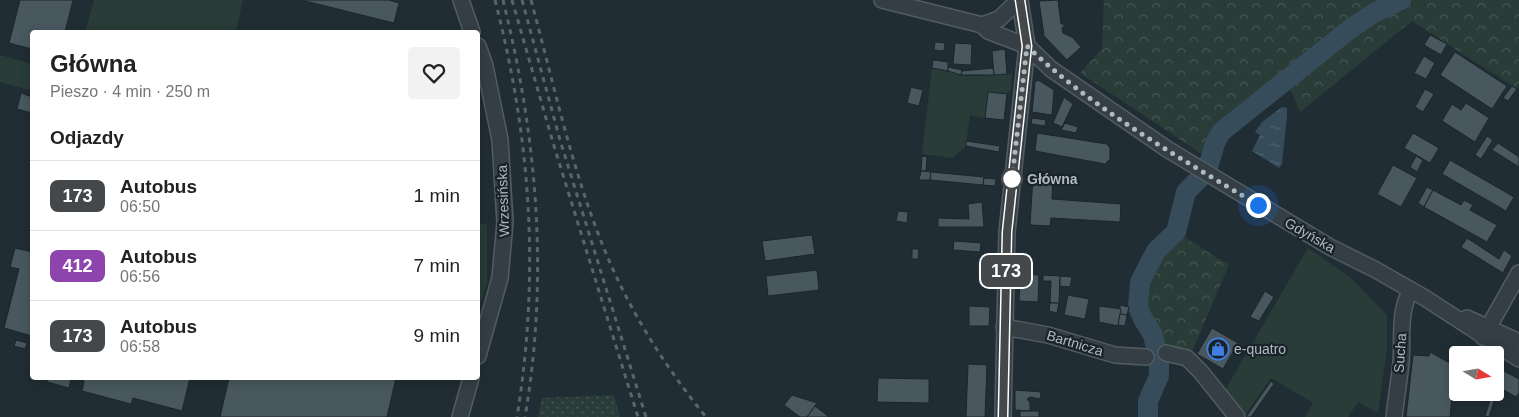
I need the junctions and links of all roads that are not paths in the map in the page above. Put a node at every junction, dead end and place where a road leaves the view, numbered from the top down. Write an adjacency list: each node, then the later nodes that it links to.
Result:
1 (461, 0): 6 (street)
2 (882, 0): 5 (street)
3 (1020, 0): 4 (street); 7 (street)
4 (999, 19): 5 (street); 7 (street)
5 (982, 25): 7 (street)
6 (471, 30)
7 (1027, 46): 10 (street, Gdyńska); 11 (street)
8 (480, 52): 14 (street, Wrzesińska)
9 (1519, 273): 12 (street)
10 (1411, 290): 12 (street, Gdyńska); 22 (street, Sucha)
11 (1004, 327): 16 (street, Bartnicza); 20 (street)
12 (1486, 333): 13 (street, Gdyńska); 17 (street, Gdyńska)
13 (1519, 342)
14 (480, 349)
15 (1166, 353): 21 (street)
16 (1146, 357)
17 (1519, 360)
18 (470, 380): 19 (street)
19 (460, 417)
20 (1003, 417)
21 (1237, 417)
22 (1394, 417)

